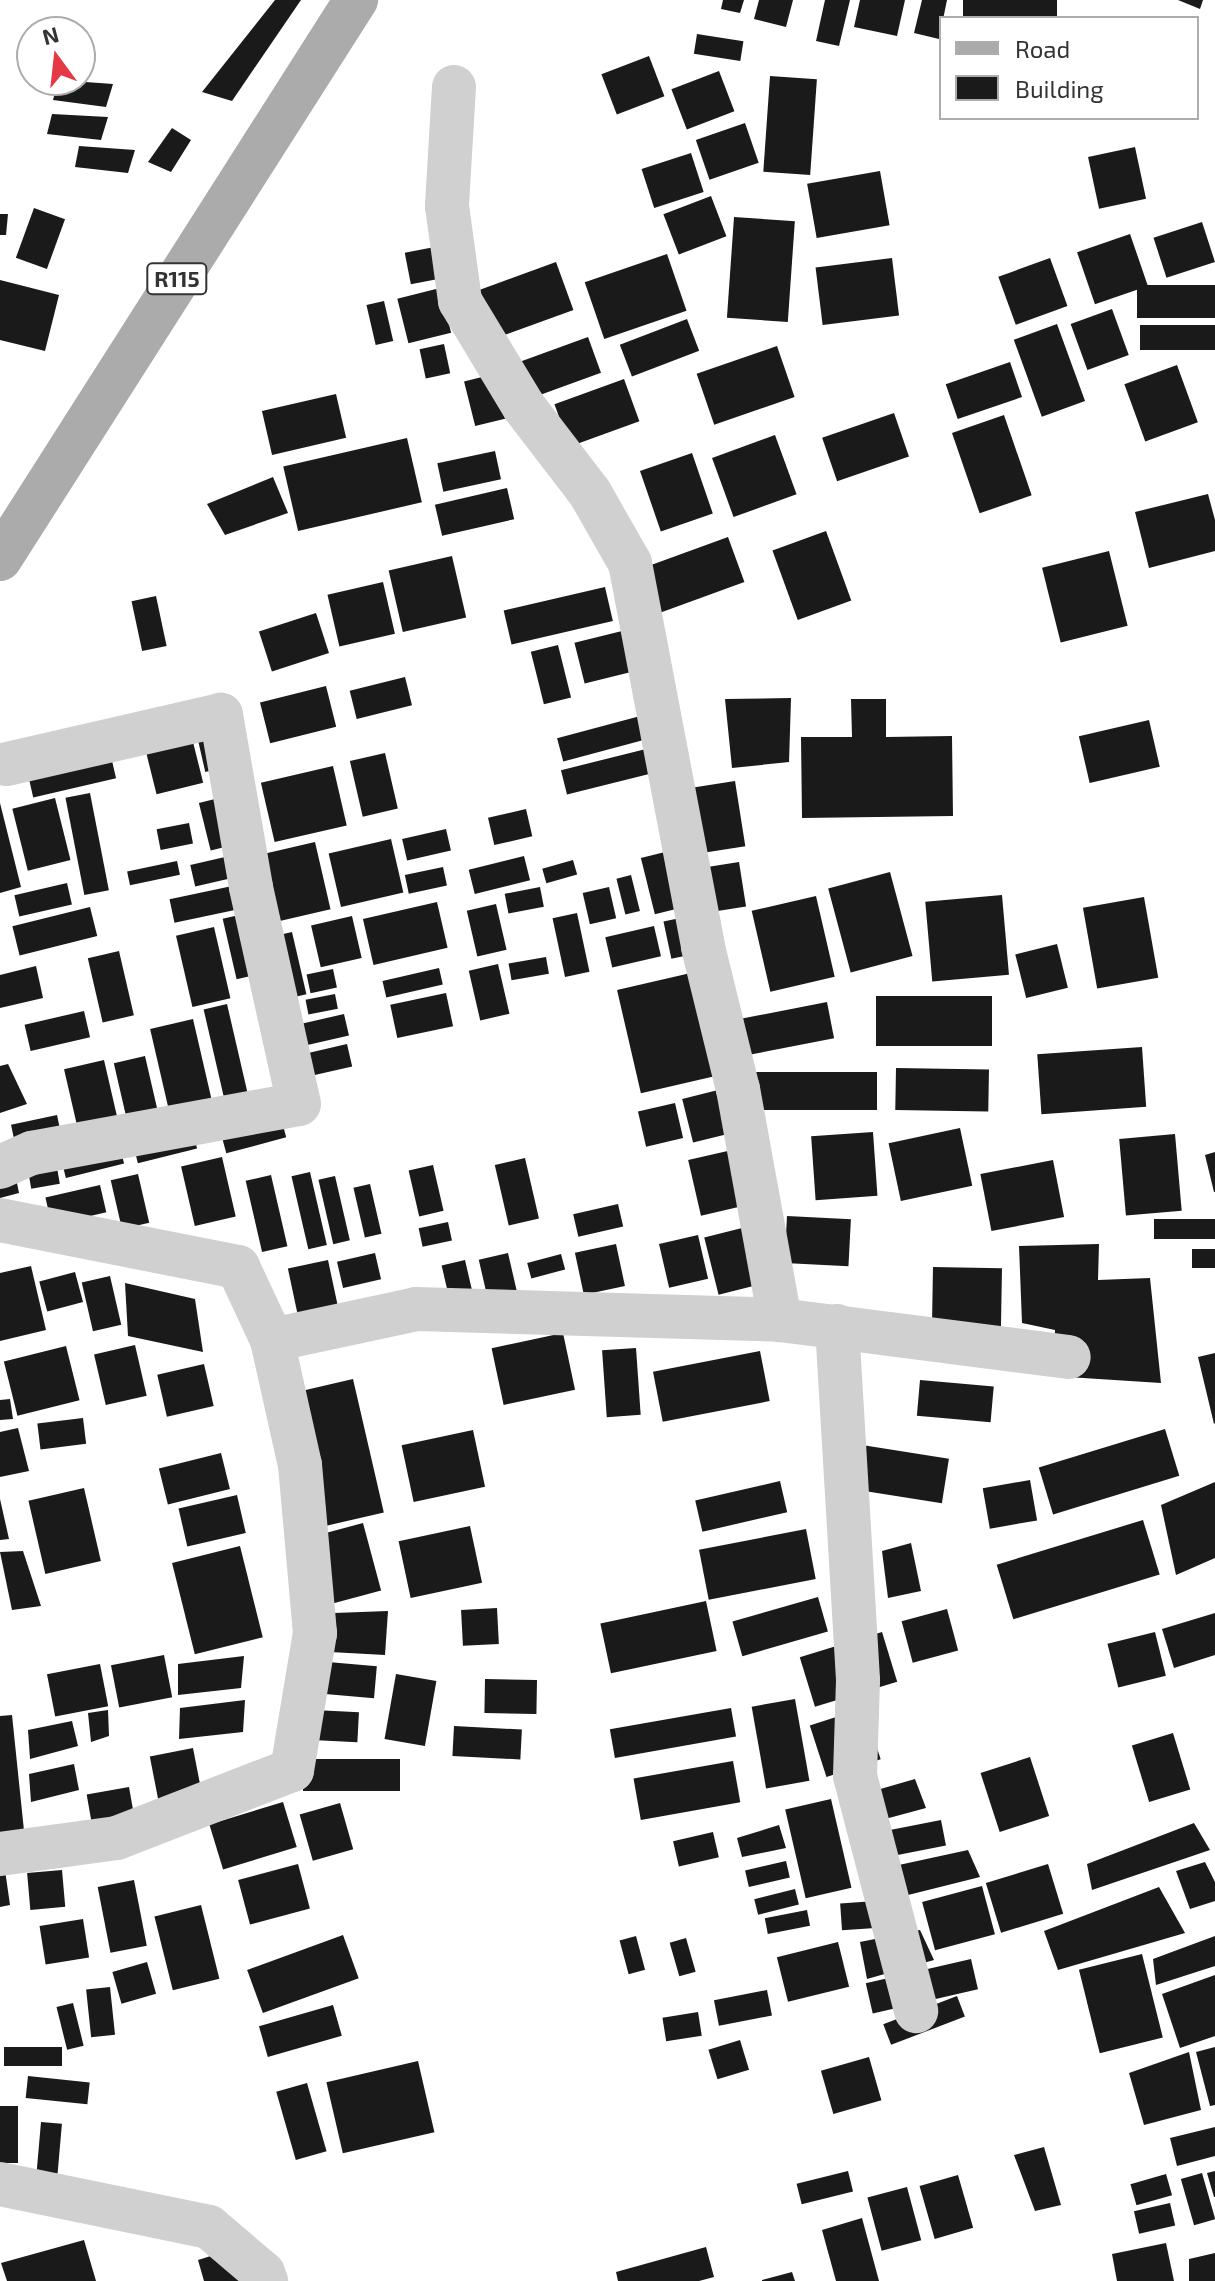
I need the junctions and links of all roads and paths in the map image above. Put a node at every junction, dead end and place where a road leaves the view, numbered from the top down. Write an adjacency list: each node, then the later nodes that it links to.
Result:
1 (356, 0): 3 (main road, R115)
2 (454, 87): 7 (street)
3 (0, 559)
4 (7, 764): 5 (street)
5 (0, 1167)
6 (0, 1220): 9 (street)
7 (780, 1320): 8 (street); 9 (street)
8 (837, 1326): 10 (street); 12 (street)
9 (272, 1340): 11 (street)
10 (1069, 1357)
11 (0, 1854)
12 (916, 2011)
13 (0, 2184): 14 (street)
14 (266, 2281)

